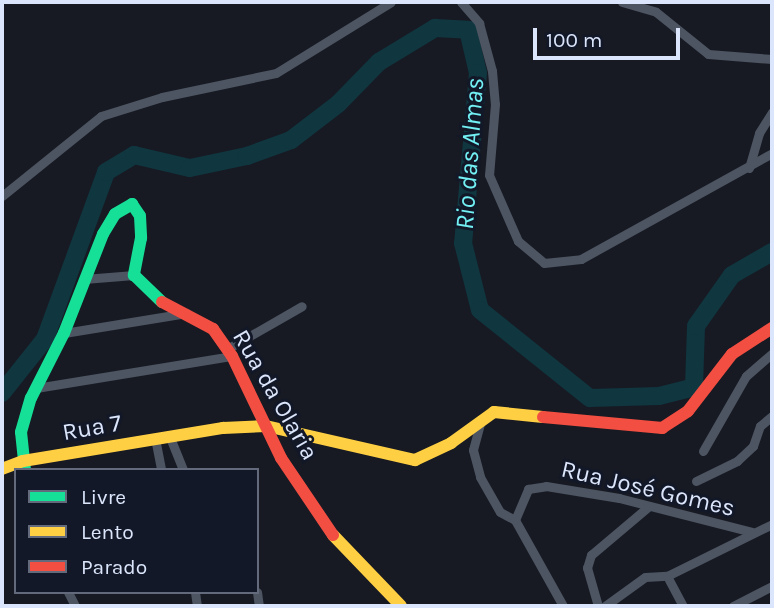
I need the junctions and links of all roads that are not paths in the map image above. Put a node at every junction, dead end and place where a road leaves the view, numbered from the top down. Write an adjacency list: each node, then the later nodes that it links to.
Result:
1 (391, 2): 8 (street)
2 (461, 2): 7 (street)
3 (622, 2): 4 (street)
4 (772, 59)
5 (772, 112): 7 (street)
6 (772, 153): 7 (street)
7 (749, 168)
8 (2, 196)
9 (134, 275): 10 (street); 10 (street); 12 (street, Rua da Olaria)
10 (84, 279): 14 (street)
11 (302, 306): 15 (street)
12 (188, 313): 14 (street); 15 (street, Rua da Olaria)
13 (772, 328): 19 (street)
14 (64, 333): 17 (street)
15 (230, 353): 17 (street); 20 (street, Rua da Olaria)
16 (772, 353): 23 (street)
17 (36, 388): 24 (street)
18 (772, 416): 28 (street)
19 (482, 417): 20 (street, Rua 7); 30 (street)
20 (266, 426): 21 (street, Rua 7); 35 (street, Rua da Olaria)
21 (169, 435): 22 (street, Rua 7); 26 (street)
22 (155, 438): 24 (street, Rua 7); 25 (street)
23 (702, 451)
24 (24, 466): 27 (street, Rua 7)
25 (161, 468)
26 (182, 468)
27 (2, 469)
28 (696, 481)
29 (649, 506): 30 (street, Rua José Gomes); 32 (street, Rua José Gomes); 37 (street)
30 (515, 520): 36 (street)
31 (772, 524): 32 (street)
32 (752, 532): 33 (street)
33 (667, 576): 38 (street); 39 (street)
34 (772, 586): 40 (street)
35 (397, 601)
36 (563, 606)
37 (598, 606)
38 (605, 606)
39 (683, 606)
40 (733, 606)

